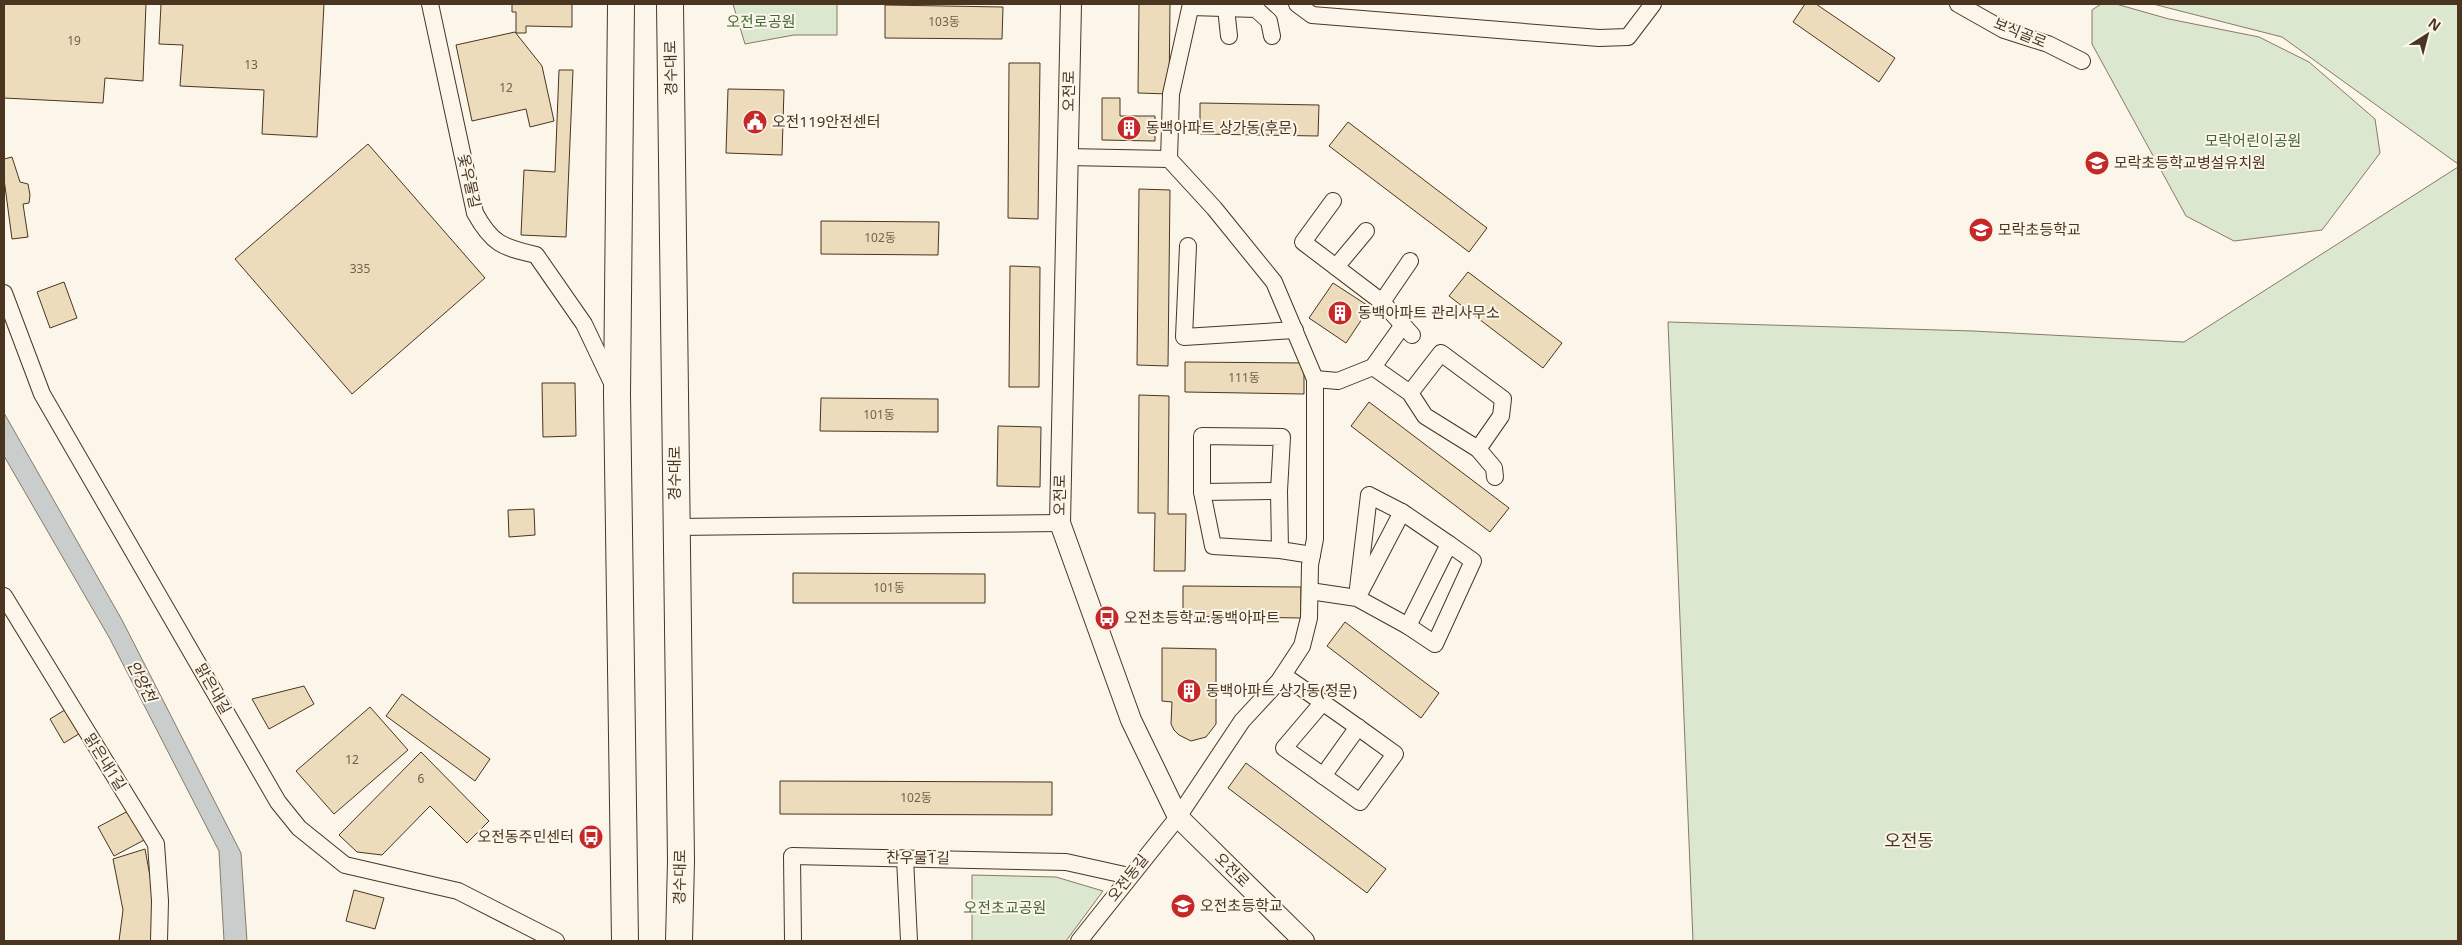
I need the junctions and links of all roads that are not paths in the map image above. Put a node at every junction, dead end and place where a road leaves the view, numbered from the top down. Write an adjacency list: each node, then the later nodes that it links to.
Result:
1 (430, 4): 25 (street, 옻우물길)
2 (621, 4): 25 (main road)
3 (670, 4): 33 (main road, 경수대로)
4 (1071, 4): 13 (street, 오전로)
5 (1297, 4): 6 (street)
6 (1653, 4)
7 (1958, 4): 12 (street, 보식골로)
8 (1191, 5): 9 (street); 14 (street)
9 (1226, 8): 10 (street); 11 (street)
10 (1229, 36)
11 (1272, 36)
12 (2082, 61)
13 (1067, 157): 14 (street); 32 (street, 오전로)
14 (1169, 159): 22 (street)
15 (1333, 201): 19 (street)
16 (1366, 231): 19 (street)
17 (1188, 246): 22 (street)
18 (1410, 261): 21 (street)
19 (1336, 267): 21 (street)
20 (4, 293): 49 (street, 맑은내길)
21 (1382, 302): 23 (street)
22 (1295, 330): 24 (street)
23 (1373, 367): 24 (street); 26 (street)
24 (1315, 379): 36 (street, 오전동길)
25 (617, 394): 50 (main road)
26 (1410, 394): 27 (street); 27 (street)
27 (1478, 449): 28 (street)
28 (1495, 477)
29 (1279, 491): 30 (street); 30 (street); 35 (street)
30 (1202, 492): 35 (street)
31 (1402, 512): 34 (street); 39 (street); 39 (street)
32 (1060, 523): 33 (street); 45 (street, 오전로)
33 (676, 527): 51 (main road, 경수대로)
34 (1449, 544): 40 (street); 40 (street)
35 (1280, 550): 36 (street)
36 (1312, 555): 37 (street, 오전동길)
37 (1310, 591): 39 (street); 41 (street, 오전동길)
38 (4, 596): 48 (street, 맑은내1길)
39 (1357, 598): 40 (street)
40 (1408, 626)
41 (1283, 675): 42 (street); 45 (street, 오전동길)
42 (1323, 702): 43 (street); 44 (street)
43 (1358, 727): 44 (street); 44 (street)
44 (1323, 776)
45 (1178, 817): 47 (street, 오전동길); 55 (street, 오전로)
46 (905, 858): 47 (street, 찬우물1길); 52 (street, 찬우물1길); 53 (street)
47 (1129, 876): 54 (street, 오전동길)
48 (158, 941)
49 (556, 941)
50 (625, 941)
51 (679, 941)
52 (793, 941)
53 (909, 941)
54 (1079, 941)
55 (1304, 941)

